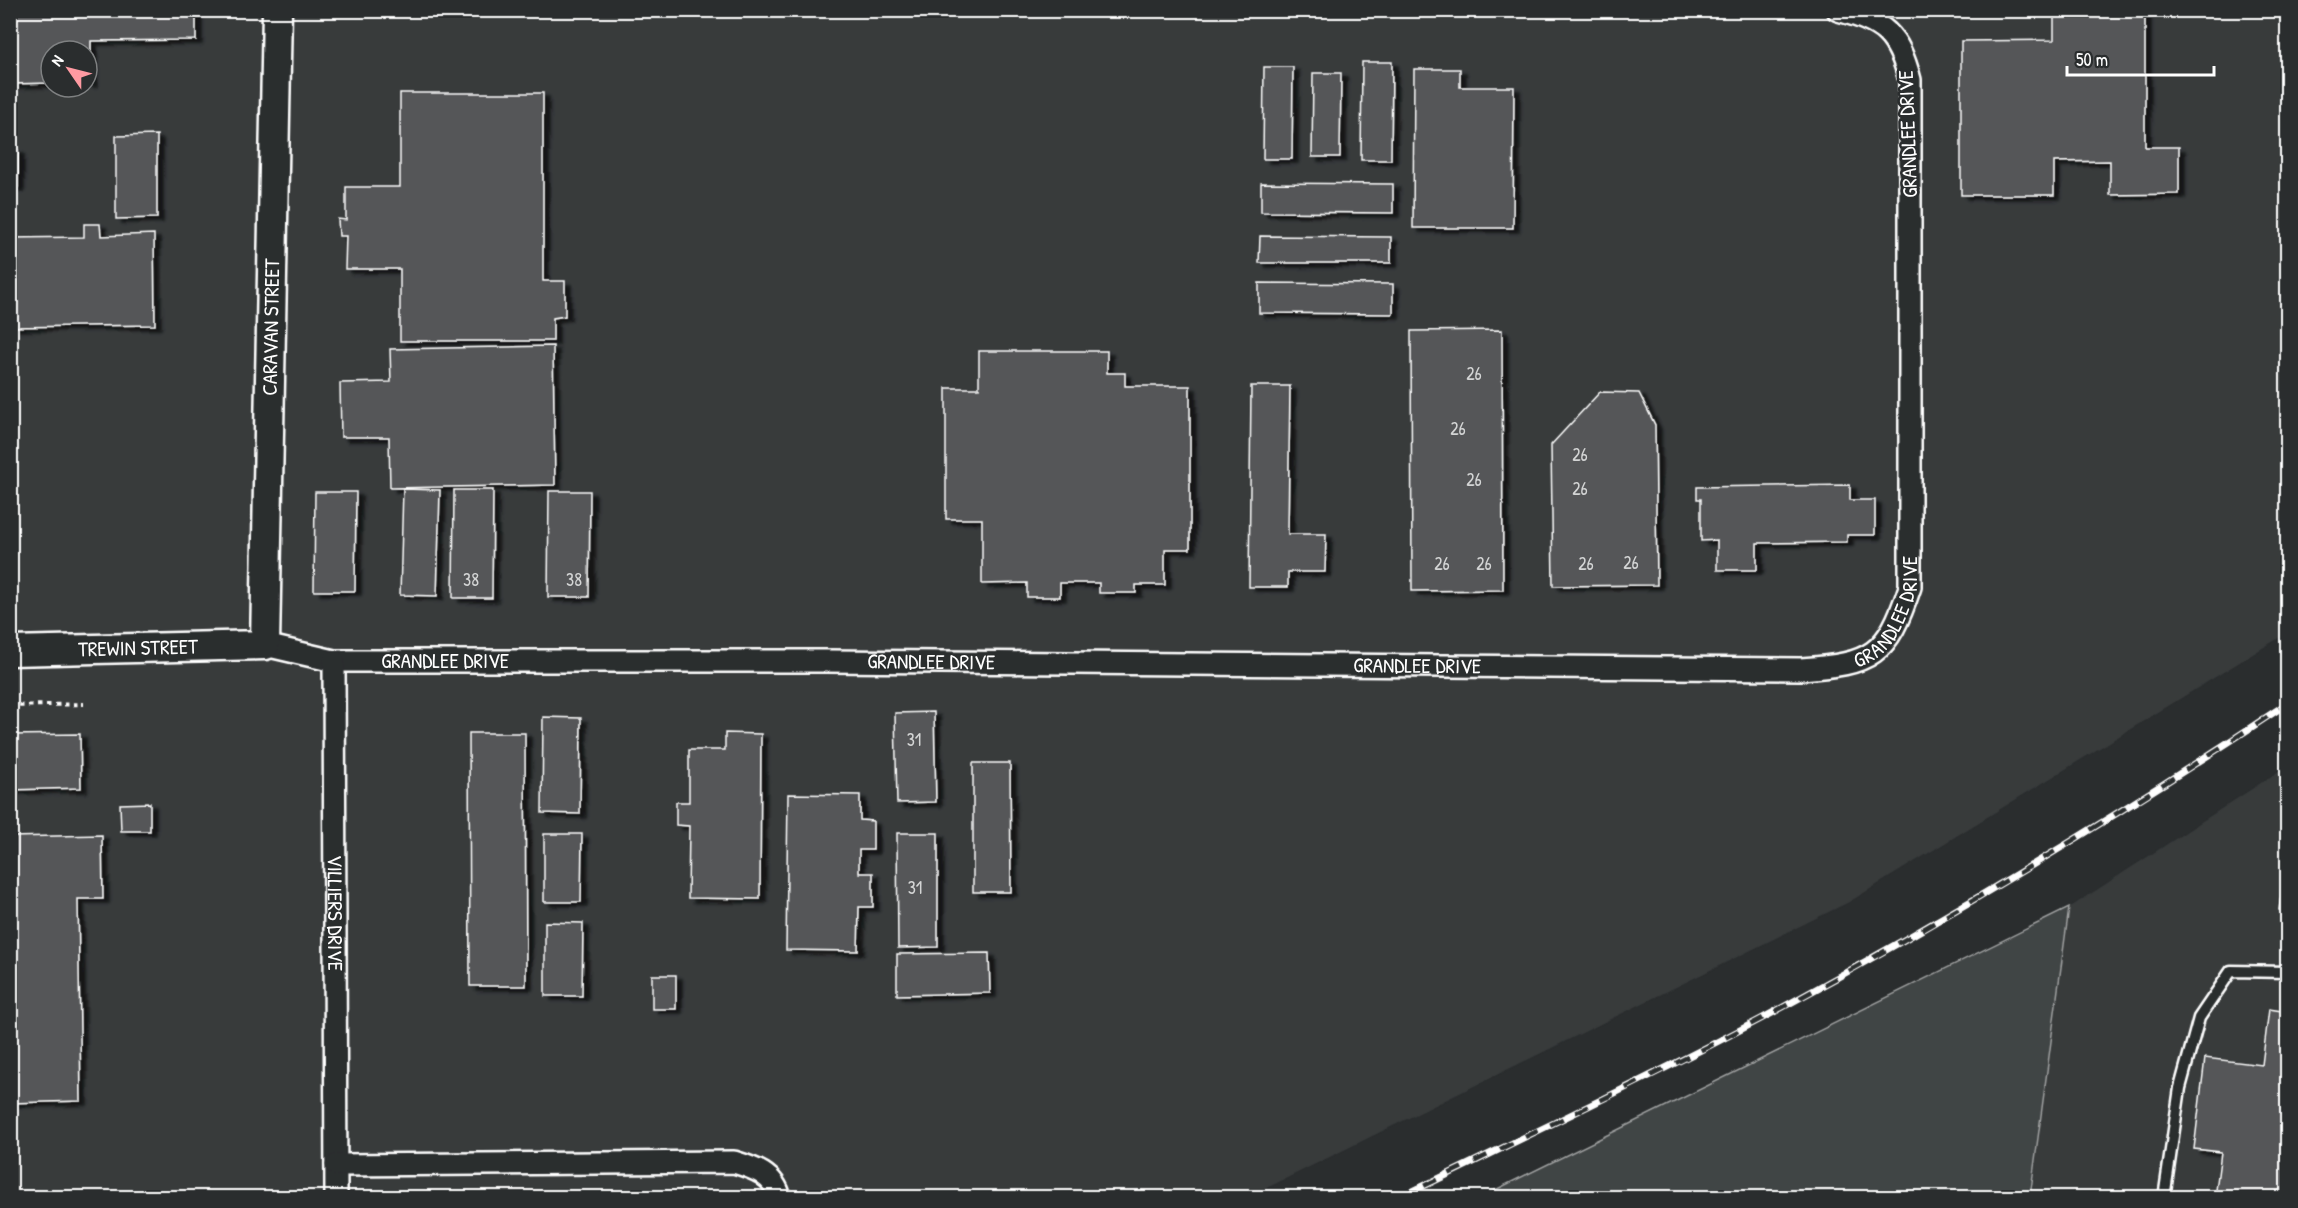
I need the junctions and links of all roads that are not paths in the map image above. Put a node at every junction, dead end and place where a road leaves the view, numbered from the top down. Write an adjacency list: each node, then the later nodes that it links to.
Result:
1 (277, 10): 3 (street, CARAVAN STREET)
2 (1838, 10): 5 (street, GRANDLEE DRIVE)
3 (265, 645): 4 (street, TREWIN STREET); 5 (street, GRANDLEE DRIVE)
4 (10, 651)
5 (334, 661): 7 (street, VILLIERS DRIVE)
6 (2288, 972): 10 (lane)
7 (336, 1165): 8 (street, VILLIERS DRIVE); 9 (street)
8 (336, 1197)
9 (780, 1197)
10 (2164, 1197)

